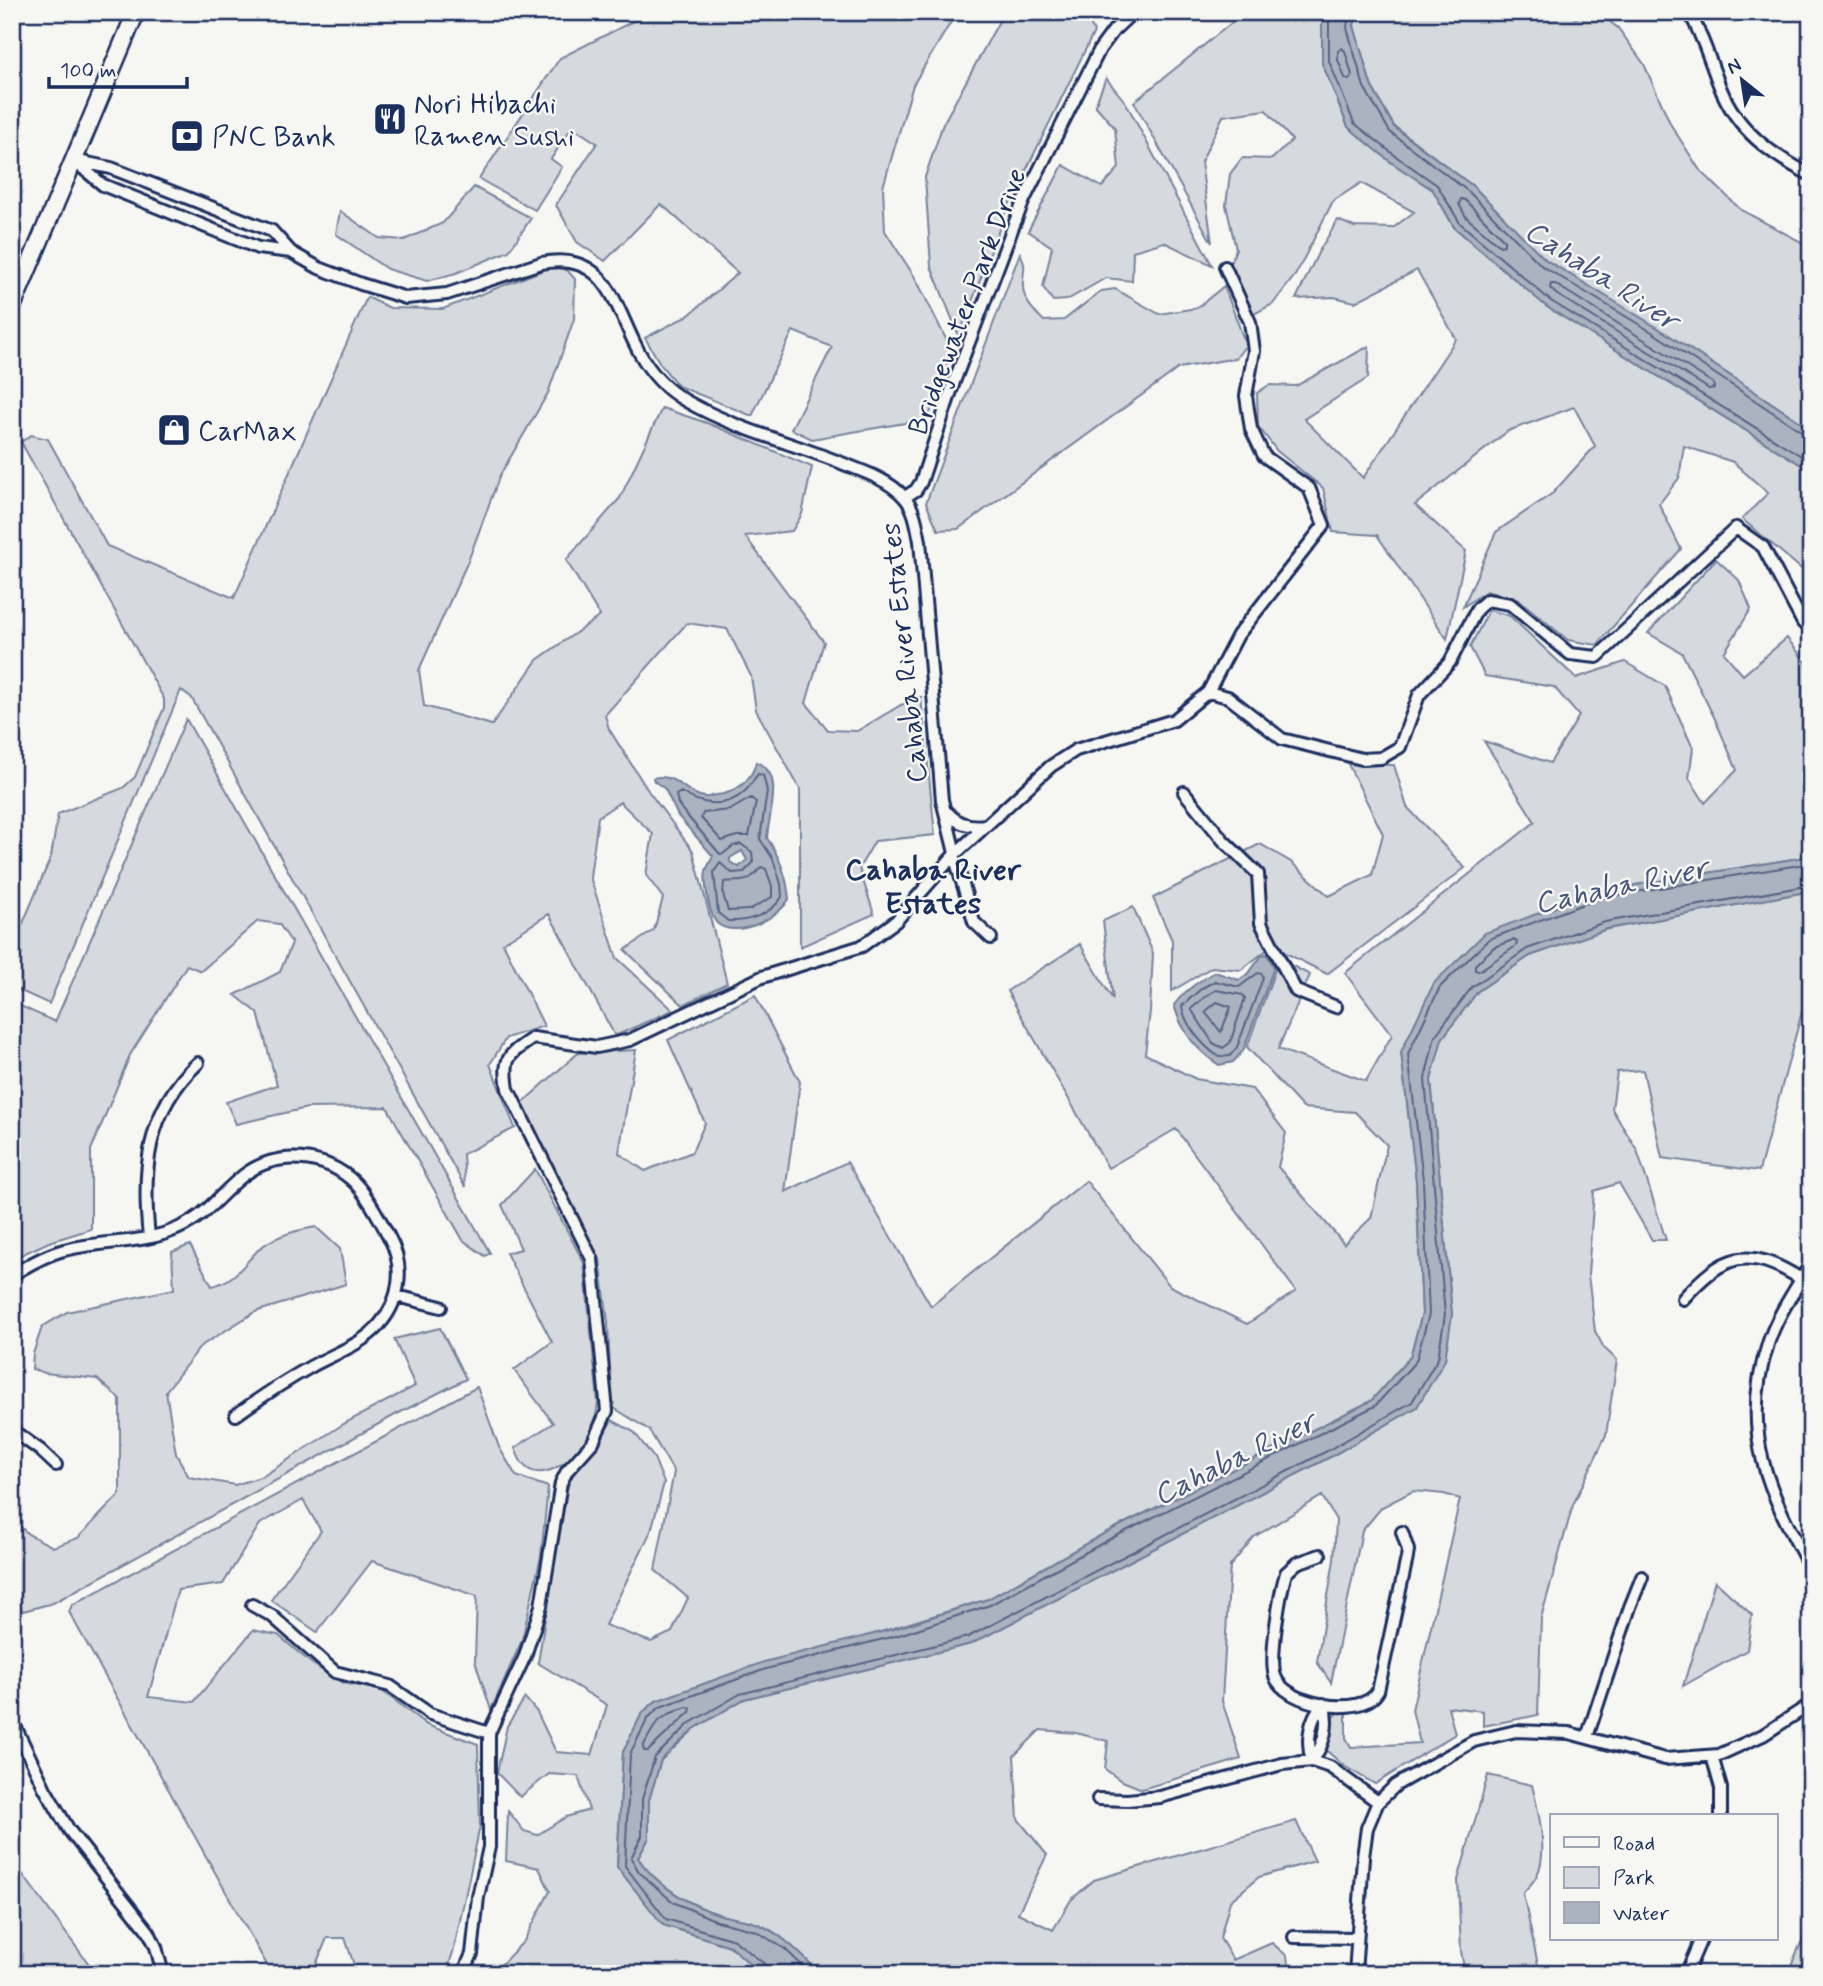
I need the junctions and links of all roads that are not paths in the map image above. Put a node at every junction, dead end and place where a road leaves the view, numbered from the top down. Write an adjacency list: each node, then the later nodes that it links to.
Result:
1 (136, 12): 4 (main road)
2 (1133, 12): 9 (street, Bridgewater Park Drive)
3 (1689, 12): 5 (street)
4 (73, 160): 6 (street, Cahaba River Estates); 6 (street, Cahaba River Estates); 8 (main road)
5 (1811, 175)
6 (291, 252): 9 (street, Cahaba River Estates)
7 (1225, 267): 11 (street)
8 (12, 307)
9 (905, 497): 13 (street, Cahaba River Estates)
10 (1803, 623): 11 (street)
11 (1208, 692): 14 (street)
12 (1184, 792): 17 (street)
13 (946, 810): 14 (street); 15 (street, Cahaba River Estates)
14 (986, 825): 15 (street)
15 (955, 854): 16 (street, Cahaba River Estates); 37 (street)
16 (991, 937)
17 (1336, 1007)
18 (198, 1063): 19 (street)
19 (149, 1237): 21 (street); 23 (street)
20 (1811, 1263): 22 (street)
21 (12, 1275)
22 (1801, 1279): 24 (street); 31 (street)
23 (397, 1296): 25 (street); 26 (street)
24 (1682, 1299)
25 (441, 1307)
26 (236, 1415)
27 (12, 1430): 28 (street)
28 (56, 1465)
29 (1402, 1531): 34 (street)
30 (1320, 1555): 34 (street)
31 (1811, 1569)
32 (1642, 1577): 38 (street)
33 (251, 1605): 37 (street)
34 (1323, 1704): 40 (street)
35 (1811, 1704): 39 (street)
36 (12, 1720): 47 (street)
37 (489, 1733): 48 (street)
38 (1587, 1737): 39 (street); 42 (street)
39 (1712, 1756): 43 (street)
40 (1312, 1761): 41 (street); 42 (street)
41 (1098, 1799)
42 (1378, 1802): 45 (street)
43 (1721, 1814)
44 (1294, 1937): 45 (street)
45 (1357, 1938): 49 (street)
46 (1701, 1940): 50 (street)
47 (163, 1974)
48 (463, 1974)
49 (1355, 1974)
50 (1686, 1974)

